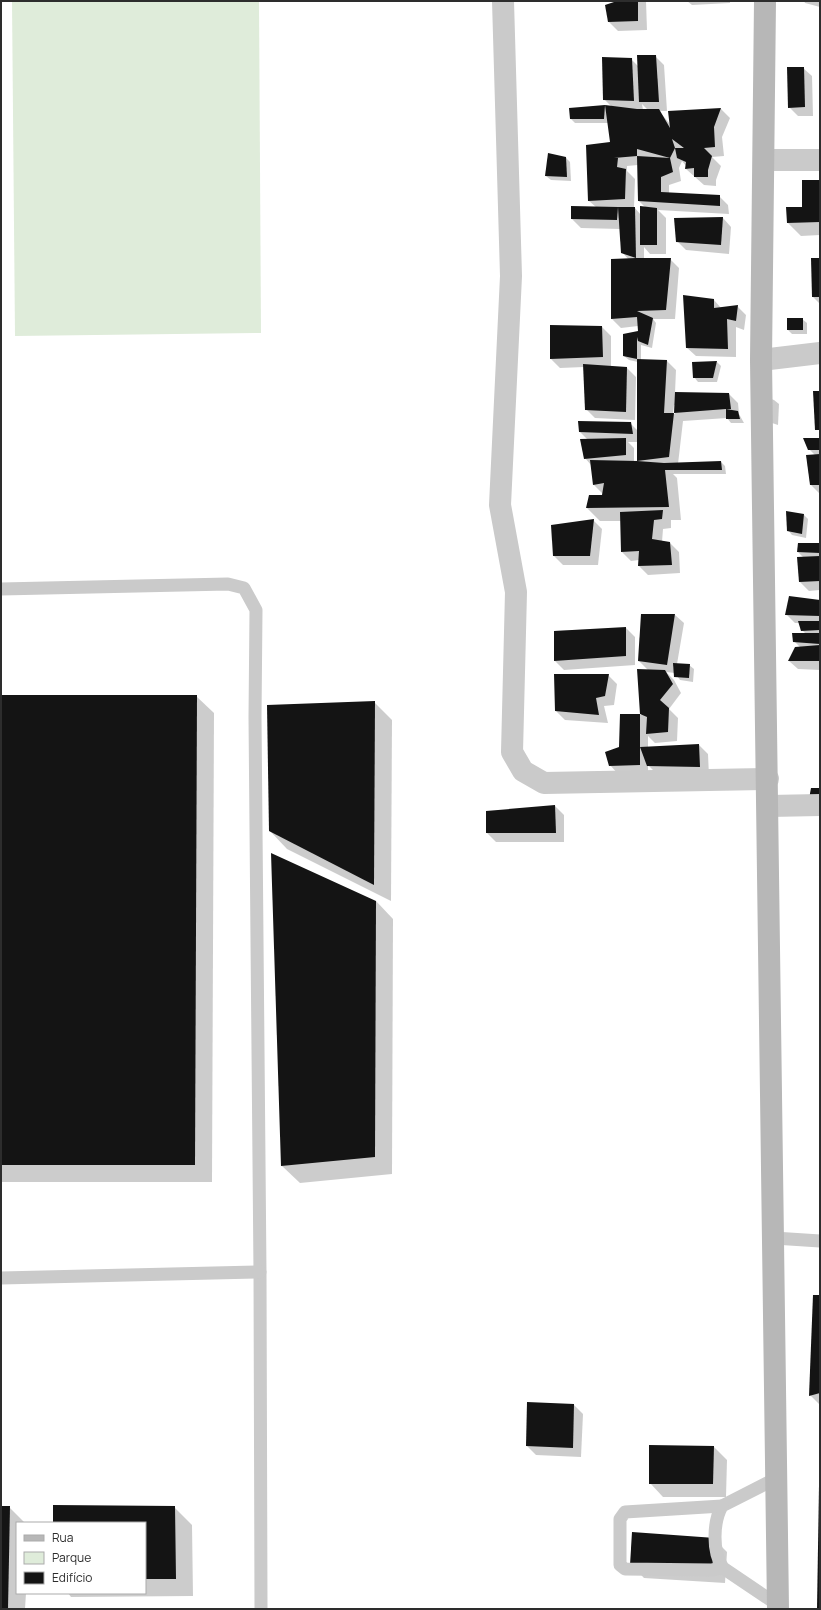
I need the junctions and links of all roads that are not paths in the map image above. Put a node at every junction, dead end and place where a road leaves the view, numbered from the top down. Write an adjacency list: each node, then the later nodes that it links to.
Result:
1 (503, 1): 8 (street)
2 (765, 1): 3 (street)
3 (765, 160): 4 (street); 6 (street)
4 (820, 160)
5 (820, 353): 6 (street)
6 (761, 360): 8 (street)
7 (1, 589): 13 (lane)
8 (768, 779): 10 (street)
9 (820, 805): 10 (street)
10 (769, 806): 11 (street)
11 (774, 1238): 12 (lane); 15 (street)
12 (820, 1241)
13 (260, 1272): 14 (lane); 19 (lane)
14 (1, 1278)
15 (777, 1478): 16 (lane); 18 (street)
16 (722, 1506): 17 (lane); 17 (lane)
17 (723, 1568): 18 (lane)
18 (778, 1607)
19 (261, 1609)

